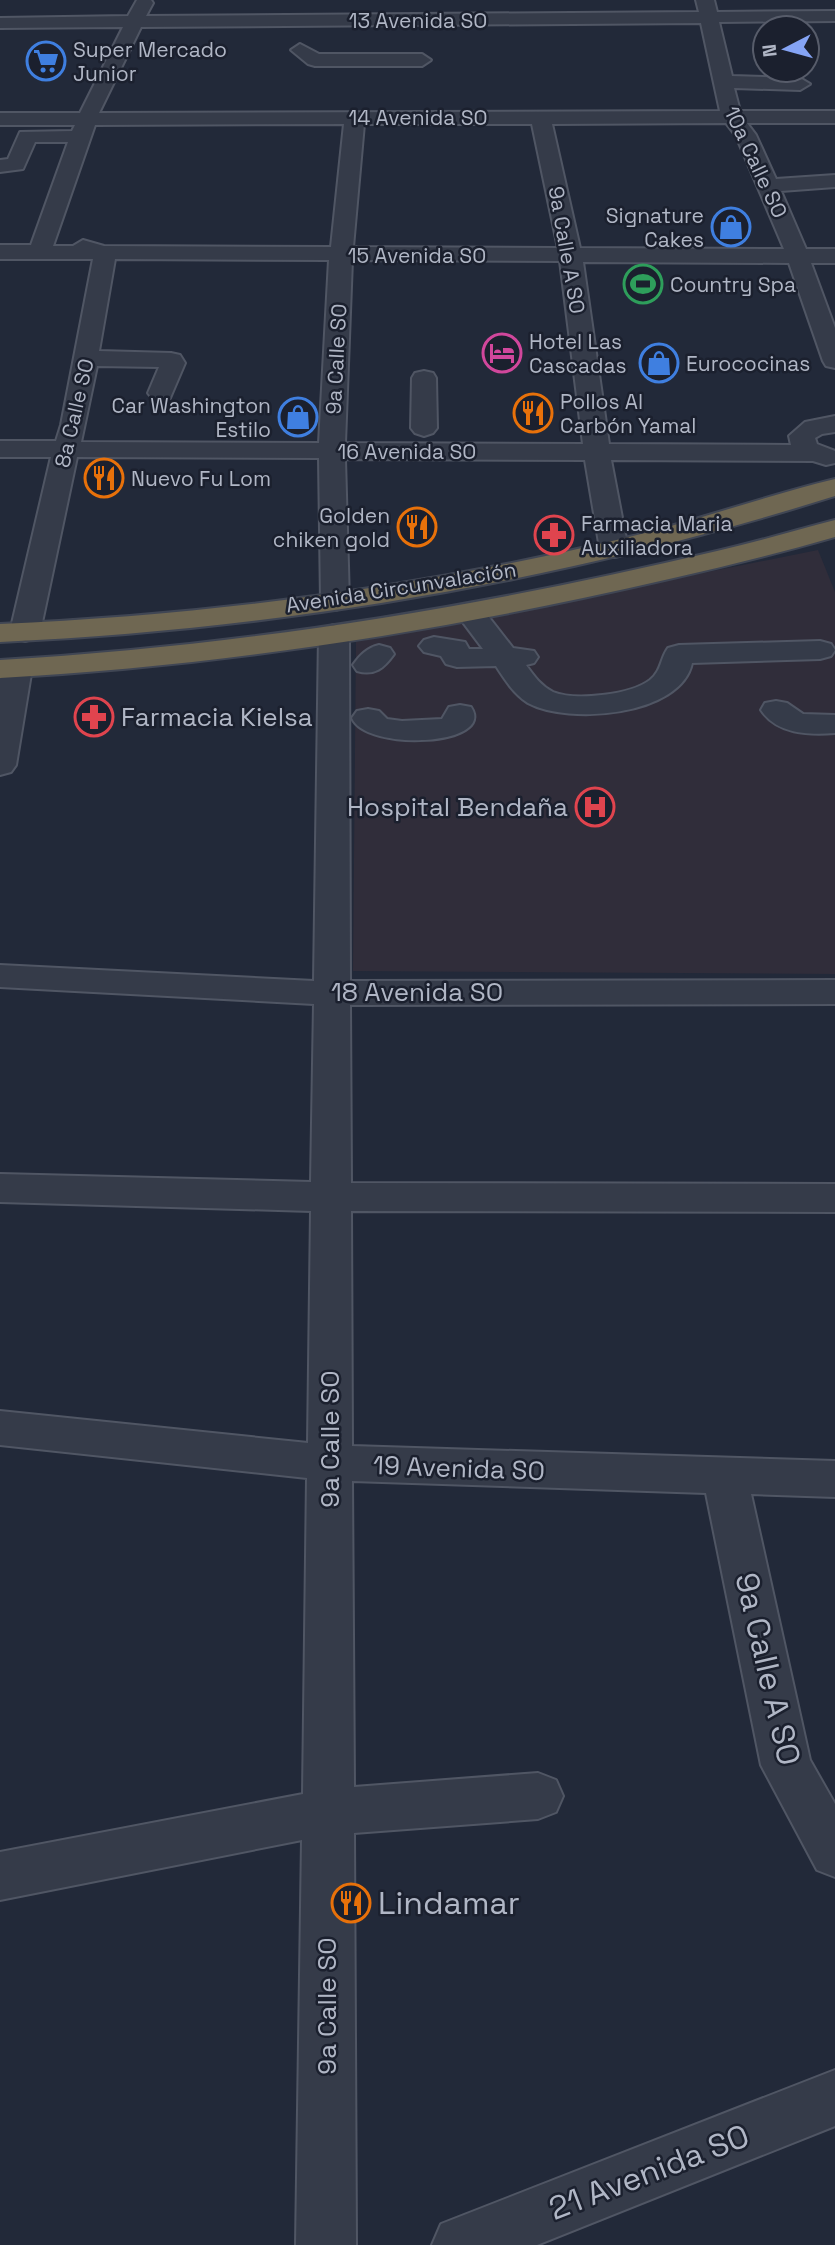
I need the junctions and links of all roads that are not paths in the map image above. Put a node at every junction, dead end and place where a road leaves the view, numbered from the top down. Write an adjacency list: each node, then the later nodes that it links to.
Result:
1 (146, 0): 5 (street)
2 (428, 0): 7 (street)
3 (707, 9): 4 (street, 13 Avenida SO); 7 (street, 13 Avenida SO); 9 (street, 10a Calle SO)
4 (835, 16)
5 (135, 21): 6 (street, 13 Avenida SO); 7 (street, 13 Avenida SO); 17 (street)
6 (0, 23)
7 (423, 40): 8 (street); 11 (street)
8 (300, 50)
9 (723, 82): 10 (street); 12 (street, 10a Calle SO)
10 (751, 83)
11 (419, 116): 13 (street, 14 Avenida SO); 14 (street, 14 Avenida SO)
12 (731, 116): 14 (street, 14 Avenida SO); 15 (street, 14 Avenida SO); 22 (street, 10a Calle SO)
13 (355, 117): 17 (street, 14 Avenida SO); 26 (street, 9a Calle SO)
14 (541, 117): 27 (street, 9a Calle A SO)
15 (835, 117)
16 (0, 119): 17 (street, 14 Avenida SO)
17 (85, 127): 19 (street); 25 (street)
18 (0, 136): 19 (street)
19 (27, 136): 20 (street)
20 (0, 166)
21 (835, 181): 22 (street)
22 (768, 186): 28 (street, 10a Calle SO)
23 (0, 237): 25 (street, 15 Avenida SO)
24 (835, 240): 28 (street, 15 Avenida SO)
25 (43, 244): 26 (street, 15 Avenida SO); 29 (street, 15 Avenida SO); 30 (street)
26 (342, 247): 27 (street, 15 Avenida SO); 30 (street, 15 Avenida SO); 40 (street, 9a Calle SO)
27 (569, 248): 28 (street, 15 Avenida SO); 41 (street, 9a Calle A SO)
28 (795, 248): 31 (street, 15 Avenida SO); 32 (street, 10a Calle SO)
29 (0, 252)
30 (105, 253): 33 (street, 8a Calle SO)
31 (835, 256)
32 (834, 355)
33 (86, 358): 35 (street); 39 (street, 8a Calle SO)
34 (424, 378): 38 (street)
35 (161, 393)
36 (835, 424): 42 (street, 16 Avenida SO)
37 (0, 425): 39 (street, 16 Avenida SO)
38 (424, 428): 40 (street, 16 Avenida SO); 41 (street, 16 Avenida SO)
39 (70, 437): 40 (street, 16 Avenida SO); 43 (street, 16 Avenida SO); 49 (street, 8a Calle SO)
40 (333, 439): 41 (street, 16 Avenida SO); 48 (street, 9a Calle SO)
41 (595, 441): 42 (street, 16 Avenida SO); 46 (street, 9a Calle A SO)
42 (819, 448)
43 (0, 449)
44 (835, 487): 46 (highway, Avenida Circunvalación)
45 (835, 528): 47 (highway, Avenida Circunvalación)
46 (614, 549): 48 (highway, Avenida Circunvalación)
47 (483, 611): 48 (highway, Avenida Circunvalación); 52 (street)
48 (335, 617): 49 (highway, Avenida Circunvalación); 53 (highway, Avenida Circunvalación); 61 (street, 9a Calle SO)
49 (12, 633): 53 (highway)
50 (433, 646): 52 (street)
51 (820, 650): 52 (street)
52 (521, 657)
53 (6, 664): 58 (street)
54 (776, 710): 57 (street)
55 (460, 714): 56 (street)
56 (368, 718)
57 (835, 724)
58 (0, 763)
59 (0, 975): 61 (street, 18 Avenida SO)
60 (835, 992): 61 (street, 18 Avenida SO)
61 (332, 993): 63 (street, 9a Calle SO)
62 (0, 1188): 63 (street)
63 (331, 1197): 64 (street); 66 (street, 9a Calle SO)
64 (835, 1198)
65 (0, 1428): 66 (street, 19 Avenida SO)
66 (330, 1463): 67 (street, 19 Avenida SO); 70 (street, 9a Calle SO)
67 (724, 1477): 68 (street, 19 Avenida SO); 71 (street, 9a Calle A SO)
68 (835, 1479)
69 (538, 1796): 70 (street)
70 (328, 1812): 72 (street); 74 (street, 9a Calle SO)
71 (835, 1853)
72 (0, 1876)
73 (835, 2098): 75 (street, 21 Avenida SO)
74 (326, 2245)
75 (462, 2245)

